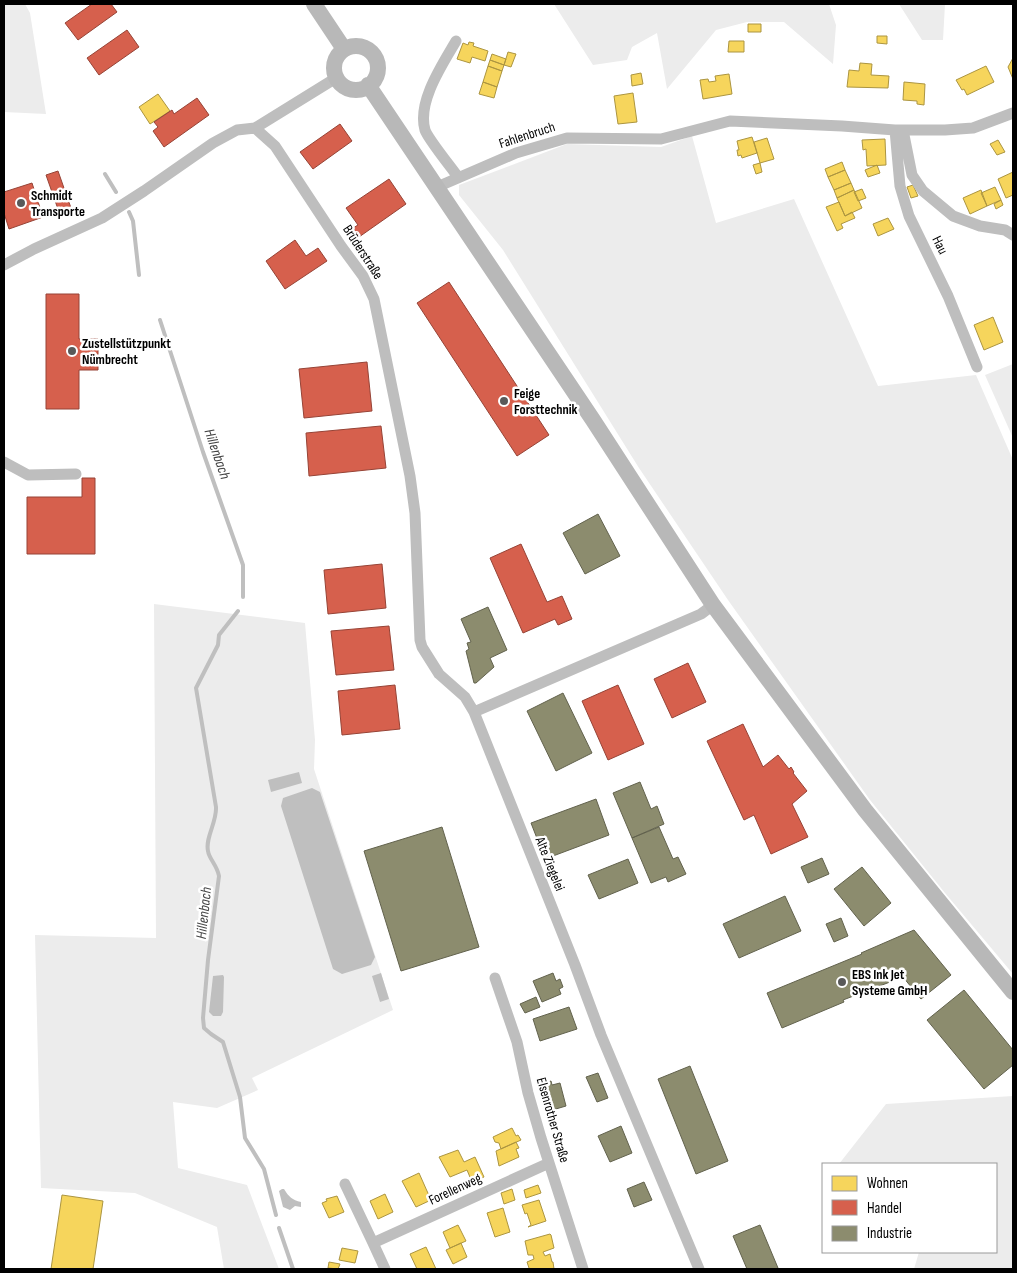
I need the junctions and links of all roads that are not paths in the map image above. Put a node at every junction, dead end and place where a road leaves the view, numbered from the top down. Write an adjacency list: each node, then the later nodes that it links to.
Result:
1 (314, 4): 3 (main road)
2 (456, 41): 9 (street)
3 (344, 49): 4 (main road); 5 (main road)
4 (336, 78): 5 (main road); 7 (street)
5 (368, 85): 10 (main road)
6 (1013, 113): 8 (street)
7 (255, 128): 12 (street); 17 (street, Brüderstraße)
8 (899, 130): 9 (street, Fahlenbruch); 11 (street, Hau); 13 (street, Hau)
9 (458, 177): 10 (street, Fahlenbruch)
10 (437, 187): 16 (main road)
11 (1013, 235)
12 (4, 265)
13 (978, 367)
14 (4, 462): 15 (street)
15 (76, 474)
16 (713, 605): 17 (street); 19 (main road)
17 (474, 712): 25 (street, Alte Ziegelei)
18 (495, 978): 20 (street, Elsenrother Straße)
19 (1013, 992)
20 (549, 1163): 22 (street, Forellenweg); 24 (street, Elsenrother Straße)
21 (345, 1184): 22 (street)
22 (373, 1243): 23 (street)
23 (385, 1269)
24 (584, 1269)
25 (698, 1269)

